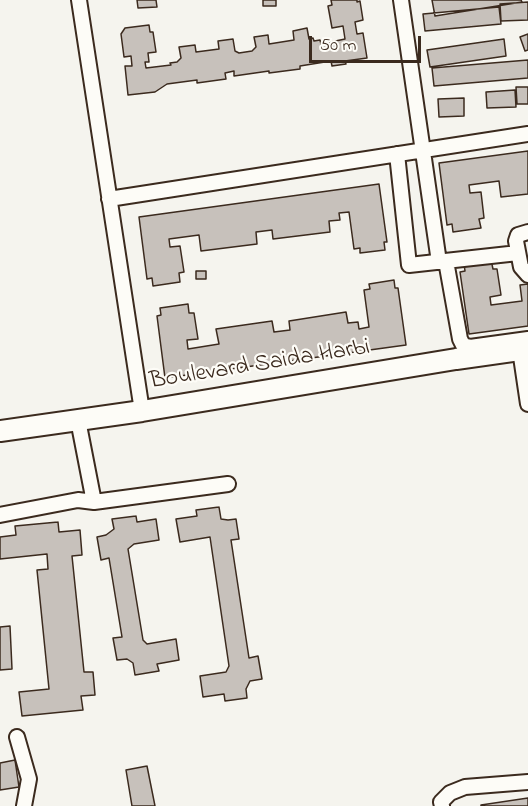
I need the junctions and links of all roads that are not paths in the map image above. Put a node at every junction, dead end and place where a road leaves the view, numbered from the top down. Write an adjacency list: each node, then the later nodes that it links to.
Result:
1 (79, 0): 6 (street)
2 (401, 0): 4 (street)
3 (528, 134): 4 (street)
4 (423, 150): 5 (street); 9 (street)
5 (397, 154): 6 (street); 9 (street)
6 (109, 199): 13 (street)
7 (528, 232): 8 (street)
8 (518, 253): 9 (street); 10 (street)
9 (442, 262): 11 (street)
10 (528, 275)
11 (525, 346): 12 (street); 13 (street, Boulevard Saida Harbi)
12 (528, 404)
13 (142, 411): 14 (street, Boulevard Saida Harbi)
14 (78, 420): 15 (street, Boulevard Saida Harbi); 17 (street)
15 (0, 431)
16 (228, 483): 17 (street)
17 (94, 502): 18 (street)
18 (0, 515)
19 (17, 737): 21 (street)
20 (528, 782): 22 (street)
21 (24, 806)
22 (442, 806)

